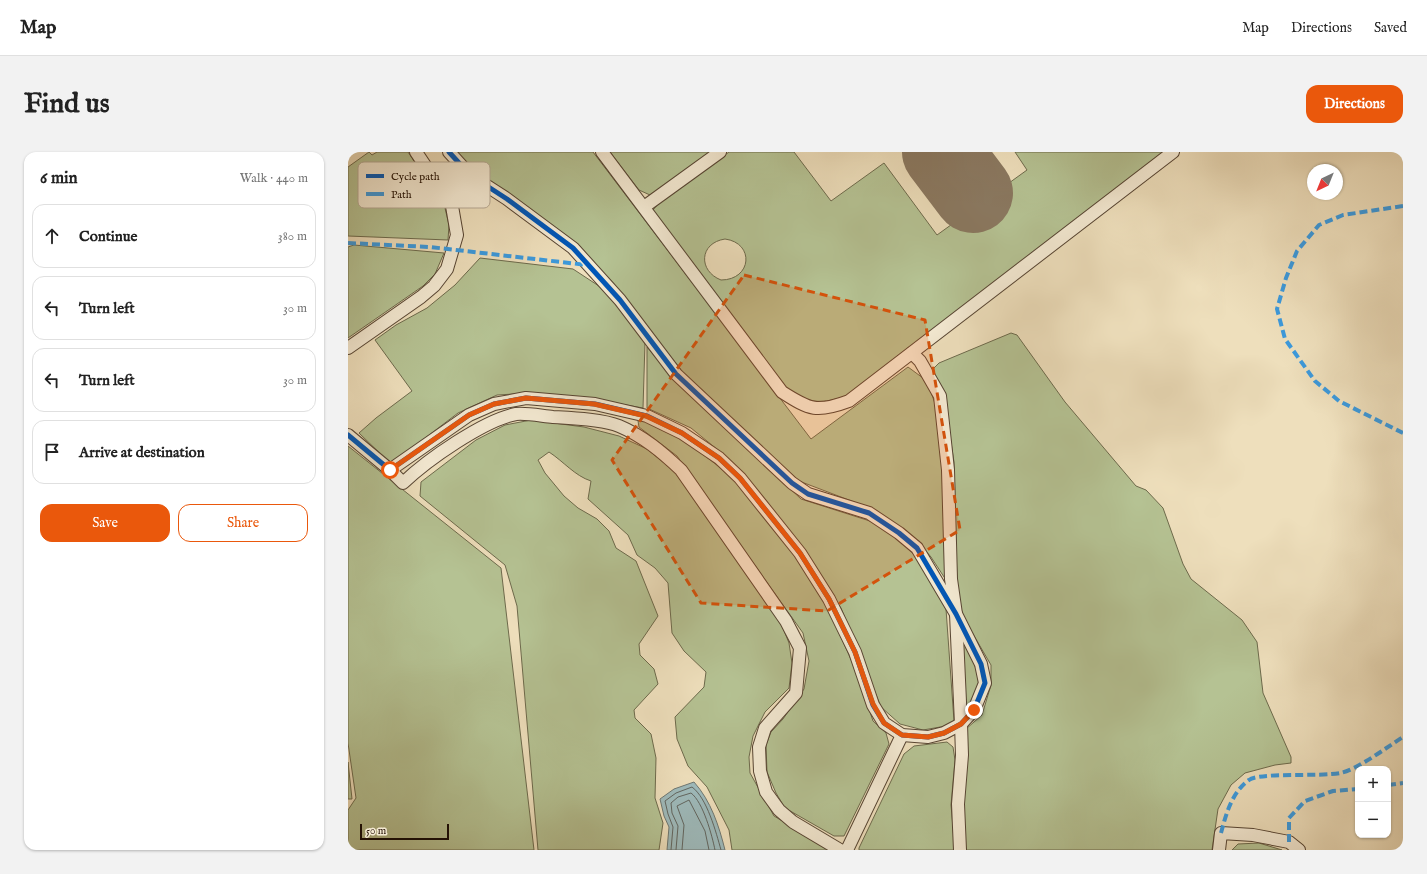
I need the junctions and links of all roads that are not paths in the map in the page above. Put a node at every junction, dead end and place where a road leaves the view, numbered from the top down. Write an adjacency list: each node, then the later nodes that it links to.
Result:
1 (416, 152): 6 (street)
2 (449, 152): 7 (street)
3 (602, 152): 9 (street)
4 (720, 152): 9 (street)
5 (1174, 152): 12 (street)
6 (423, 162)
7 (458, 162)
8 (490, 188): 15 (street)
9 (644, 207): 12 (street)
10 (452, 208): 11 (street)
11 (348, 348)
12 (912, 353): 15 (street)
13 (348, 435): 14 (street)
14 (390, 470): 17 (street); 19 (street)
15 (956, 614): 16 (street); 16 (street)
16 (961, 724): 17 (street); 21 (street)
17 (902, 735): 20 (street)
18 (1288, 846): 22 (street); 23 (street)
19 (840, 850)
20 (847, 850)
21 (960, 850)
22 (1219, 850)
23 (1298, 850)

